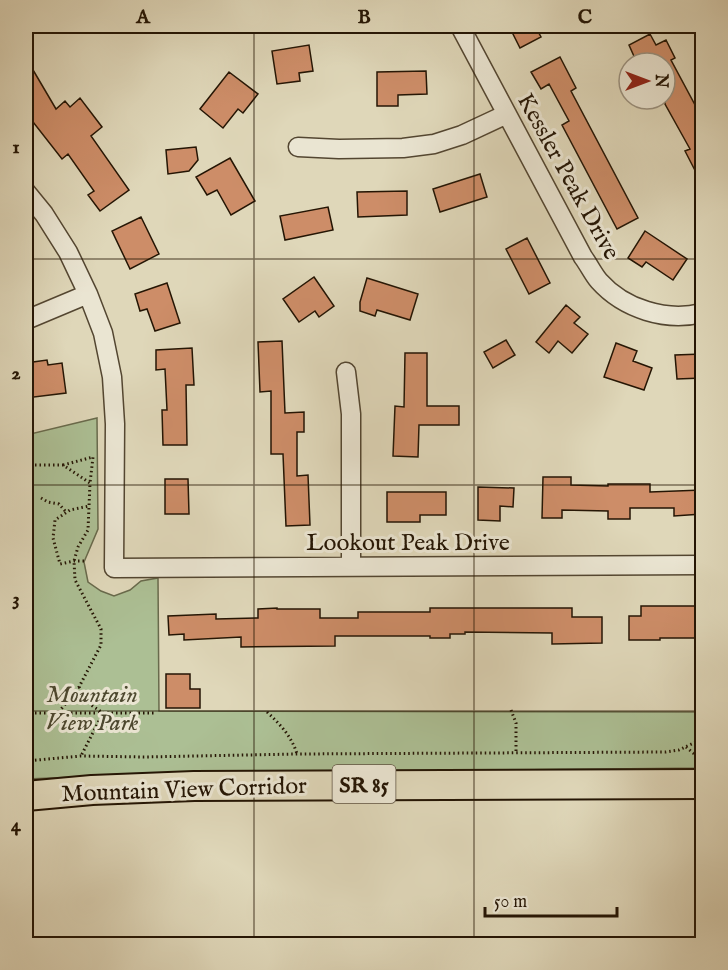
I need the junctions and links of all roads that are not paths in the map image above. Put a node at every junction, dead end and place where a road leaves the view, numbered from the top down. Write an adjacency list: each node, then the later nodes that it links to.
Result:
1 (460, 26): 2 (street, Kessler Peak Drive)
2 (507, 114): 3 (street); 6 (street, Kessler Peak Drive)
3 (298, 147)
4 (26, 192): 5 (street)
5 (88, 294): 7 (street); 10 (street, Lookout Peak Drive)
6 (702, 313)
7 (26, 320)
8 (346, 372): 10 (street)
9 (702, 565): 10 (street, Lookout Peak Drive)
10 (351, 567)
11 (701, 767): 12 (highway, Mountain View Corridor / SR 85)
12 (26, 796)

